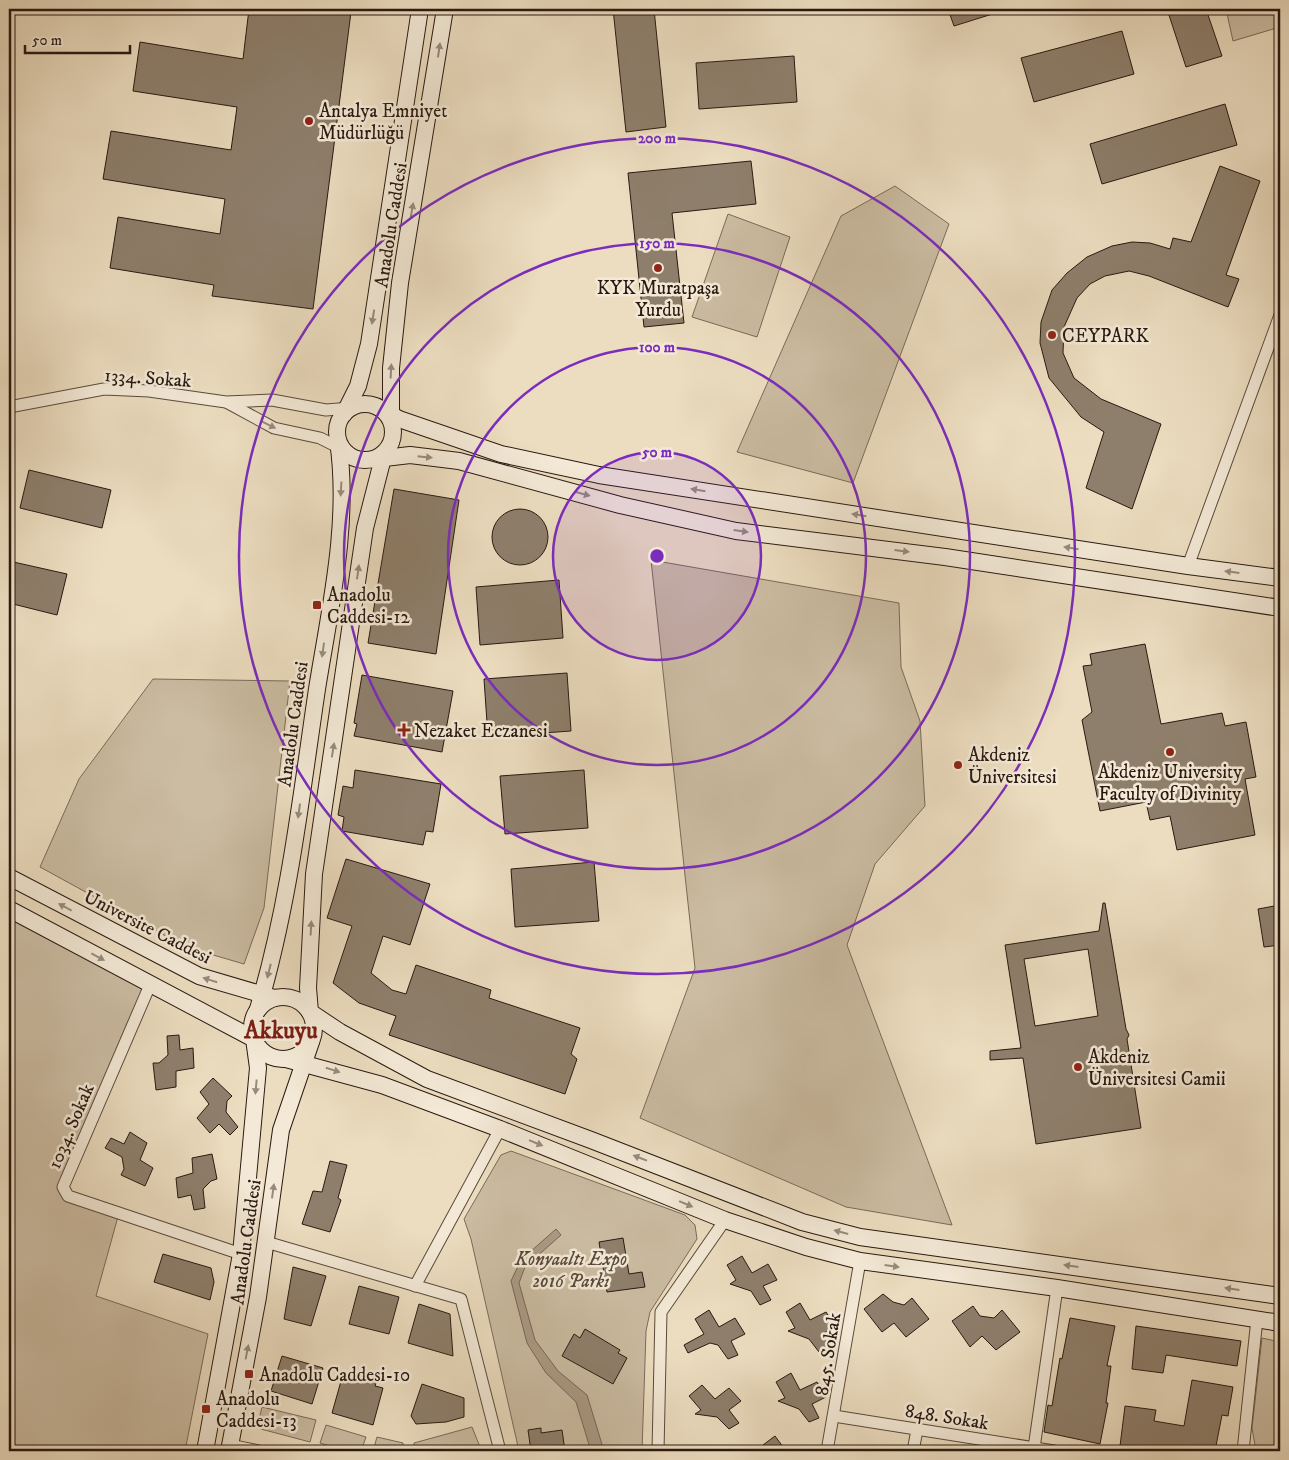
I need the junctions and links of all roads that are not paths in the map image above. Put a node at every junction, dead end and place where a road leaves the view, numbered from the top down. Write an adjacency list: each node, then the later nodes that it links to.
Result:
1 (420, 9): 6 (street, Anadolu Caddesi, one-way to 6)
2 (444, 9): 7 (street, Anadolu Caddesi, one-way to 2)
3 (1280, 315): 10 (street)
4 (226, 402): 5 (street, 1334. Sokak); 6 (street, 1334. Sokak); 8 (street, 1334. Sokak, one-way to 8)
5 (9, 407)
6 (347, 410): 7 (street); 8 (street)
7 (389, 416): 9 (street); 10 (street, one-way to 7)
8 (340, 446): 9 (street); 16 (street, Anadolu Caddesi, one-way to 16)
9 (381, 457): 12 (street, one-way to 12); 17 (street, one-way to 9)
10 (1188, 566): 11 (street, one-way to 10)
11 (1280, 578)
12 (1280, 608)
13 (9, 877): 16 (street, Universite Caddesi, one-way to 13)
14 (9, 909): 15 (street, one-way to 15)
15 (150, 985): 18 (street); 25 (street, 1034. Sokak)
16 (265, 1001): 17 (street); 18 (street)
17 (310, 1012): 19 (street); 29 (street, one-way to 17)
18 (254, 1038): 20 (street); 25 (street, Anadolu Caddesi, one-way to 25)
19 (311, 1042): 20 (street); 21 (street, Anadolu Caddesi)
20 (286, 1059): 21 (street)
21 (303, 1063): 22 (street, one-way to 22); 24 (street, Anadolu Caddesi, one-way to 21)
22 (500, 1129): 23 (street, one-way to 23); 27 (street)
23 (725, 1220): 26 (street); 39 (street)
24 (266, 1242): 27 (street); 34 (street, Anadolu Caddesi, one-way to 24)
25 (241, 1254): 36 (street, Anadolu Caddesi)
26 (860, 1262): 28 (street, one-way to 28); 32 (street, 845. Sokak)
27 (414, 1286): 38 (street)
28 (1057, 1288): 30 (street); 35 (street)
29 (1280, 1296)
30 (1257, 1319): 31 (street); 43 (street)
31 (1280, 1322)
32 (834, 1416): 33 (street, 848. Sokak); 40 (street, 845. Sokak)
33 (917, 1430): 35 (street, 848. Sokak); 41 (street)
34 (229, 1448): 37 (street)
35 (1034, 1448): 42 (street, 848. Sokak)
36 (205, 1451)
37 (259, 1451)
38 (500, 1451)
39 (658, 1451)
40 (827, 1451)
41 (913, 1451)
42 (1054, 1451)
43 (1243, 1451)

